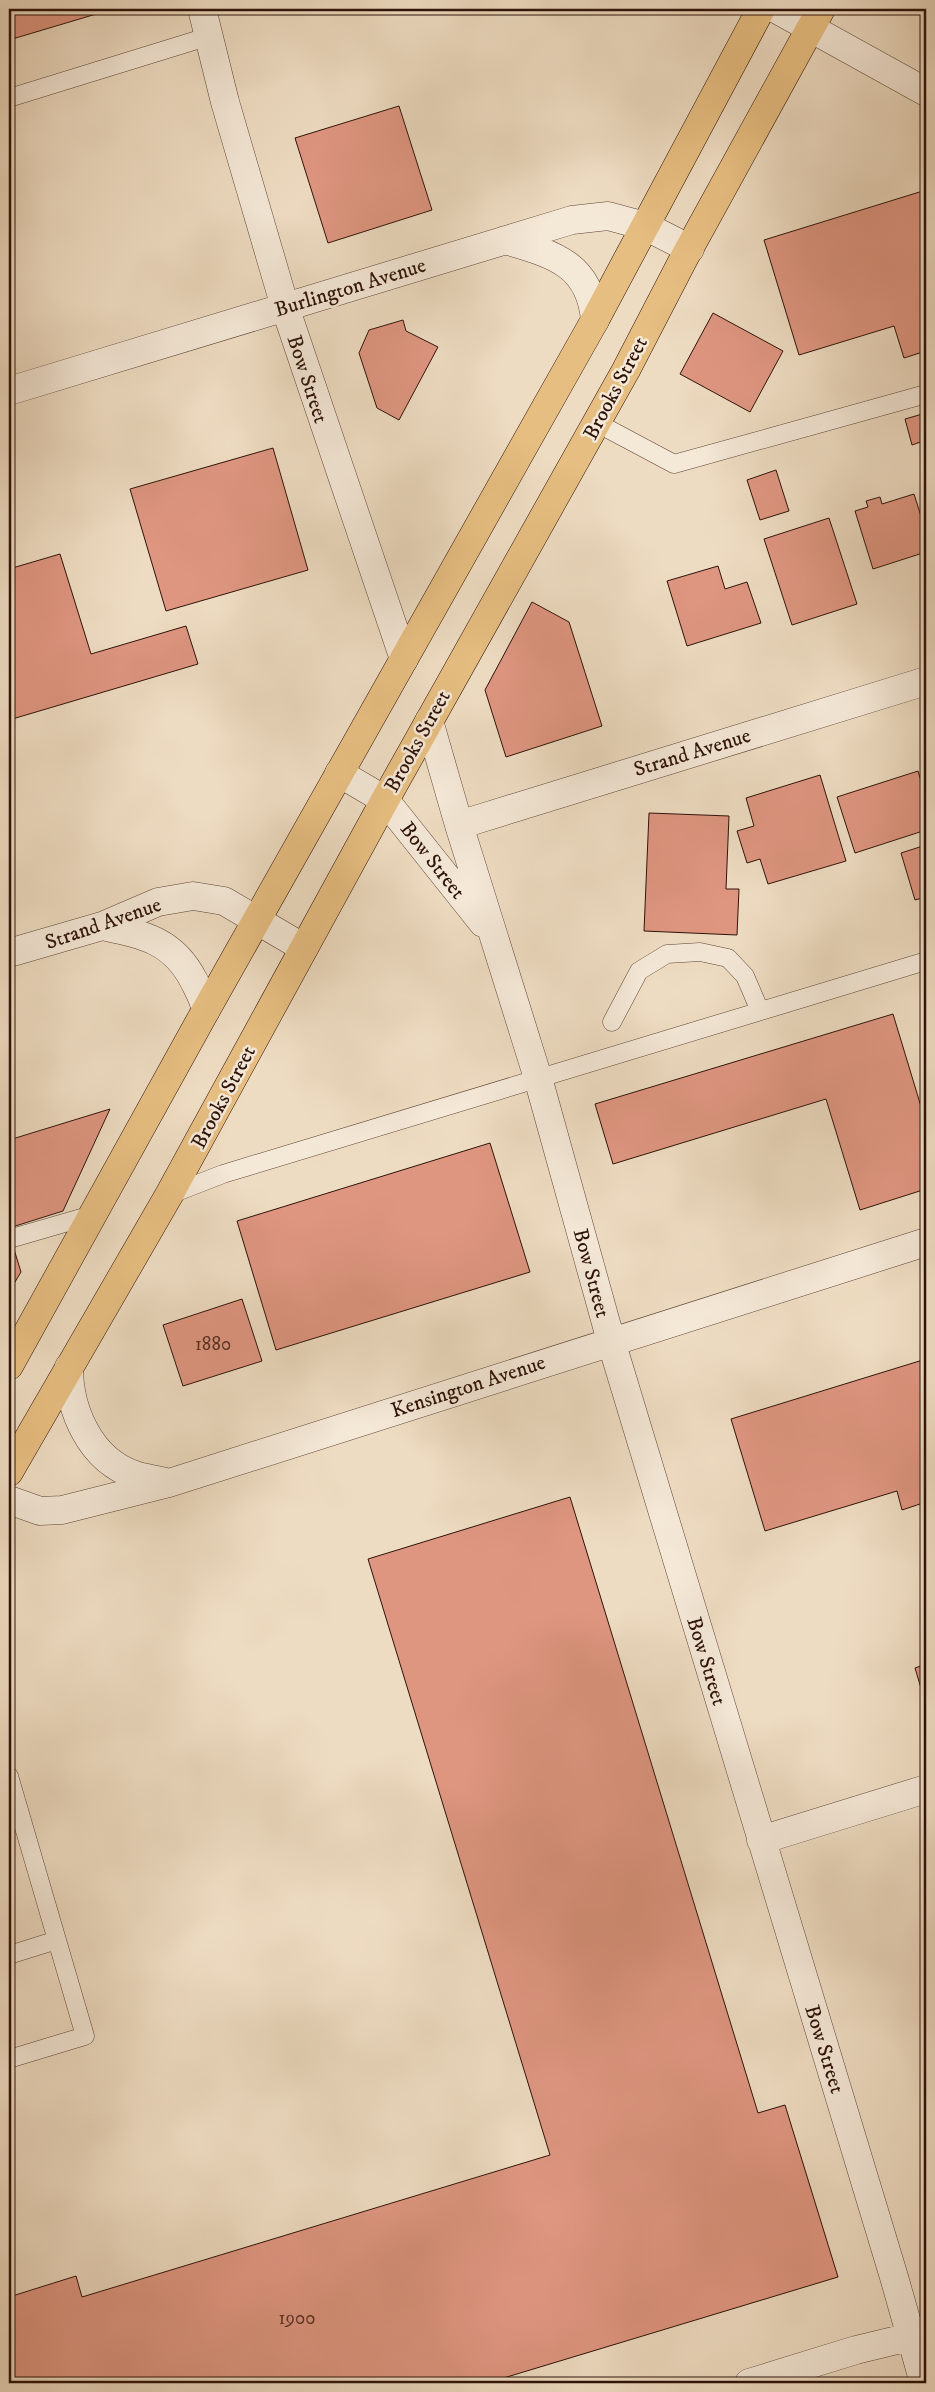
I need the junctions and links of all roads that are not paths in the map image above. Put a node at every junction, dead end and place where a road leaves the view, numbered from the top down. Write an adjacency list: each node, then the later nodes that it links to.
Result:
1 (202, 9): 5 (street, Bow Street)
2 (761, 9): 8 (highway)
3 (776, 9): 4 (street)
4 (816, 18): 6 (street); 10 (highway, Brooks Street)
5 (210, 36): 7 (lane); 11 (street, Bow Street)
6 (926, 92)
7 (9, 98)
8 (645, 226): 9 (street, Burlington Avenue); 10 (street, Burlington Avenue); 12 (highway)
9 (505, 240): 11 (street, Burlington Avenue); 12 (street)
10 (690, 249): 15 (highway, Brooks Street)
11 (285, 307): 13 (street, Burlington Avenue); 16 (street, Bow Street)
12 (595, 320): 16 (highway)
13 (9, 391)
14 (926, 394): 15 (lane)
15 (597, 423): 18 (highway, Brooks Street)
16 (404, 658): 19 (highway)
17 (926, 680): 21 (street, Strand Avenue)
18 (429, 721): 20 (highway, Brooks Street); 21 (street, Bow Street)
19 (339, 773): 20 (street, Bow Street); 22 (highway)
20 (385, 800): 24 (street, Bow Street); 25 (highway, Brooks Street)
21 (459, 825): 24 (street, Bow Street)
22 (257, 920): 23 (street, Strand Avenue); 25 (street, Strand Avenue); 28 (highway)
23 (102, 926): 26 (street, Strand Avenue); 28 (street)
24 (495, 938): 31 (street, Bow Street)
25 (304, 948): 32 (highway, Brooks Street)
26 (9, 954)
27 (926, 961): 29 (lane)
28 (206, 1010): 33 (highway)
29 (760, 1011): 30 (lane); 31 (lane)
30 (612, 1022)
31 (538, 1078): 32 (lane); 36 (street, Bow Street)
32 (169, 1195): 38 (highway, Brooks Street)
33 (92, 1215): 34 (lane); 37 (highway)
34 (9, 1239)
35 (926, 1242): 36 (street, Kensington Avenue)
36 (611, 1341): 40 (street, Kensington Avenue); 44 (street, Bow Street)
37 (9, 1366)
38 (69, 1367): 39 (highway, Brooks Street); 40 (street)
39 (9, 1472)
40 (169, 1483): 41 (street, Kensington Avenue)
41 (9, 1500)
42 (9, 1776): 45 (lane)
43 (926, 1789): 44 (street)
44 (760, 1840): 48 (street, Bow Street)
45 (57, 1940): 46 (lane); 47 (lane)
46 (9, 1954)
47 (9, 2059)
48 (919, 2335): 49 (street); 50 (street, Bow Street)
49 (748, 2383)
50 (924, 2383)

